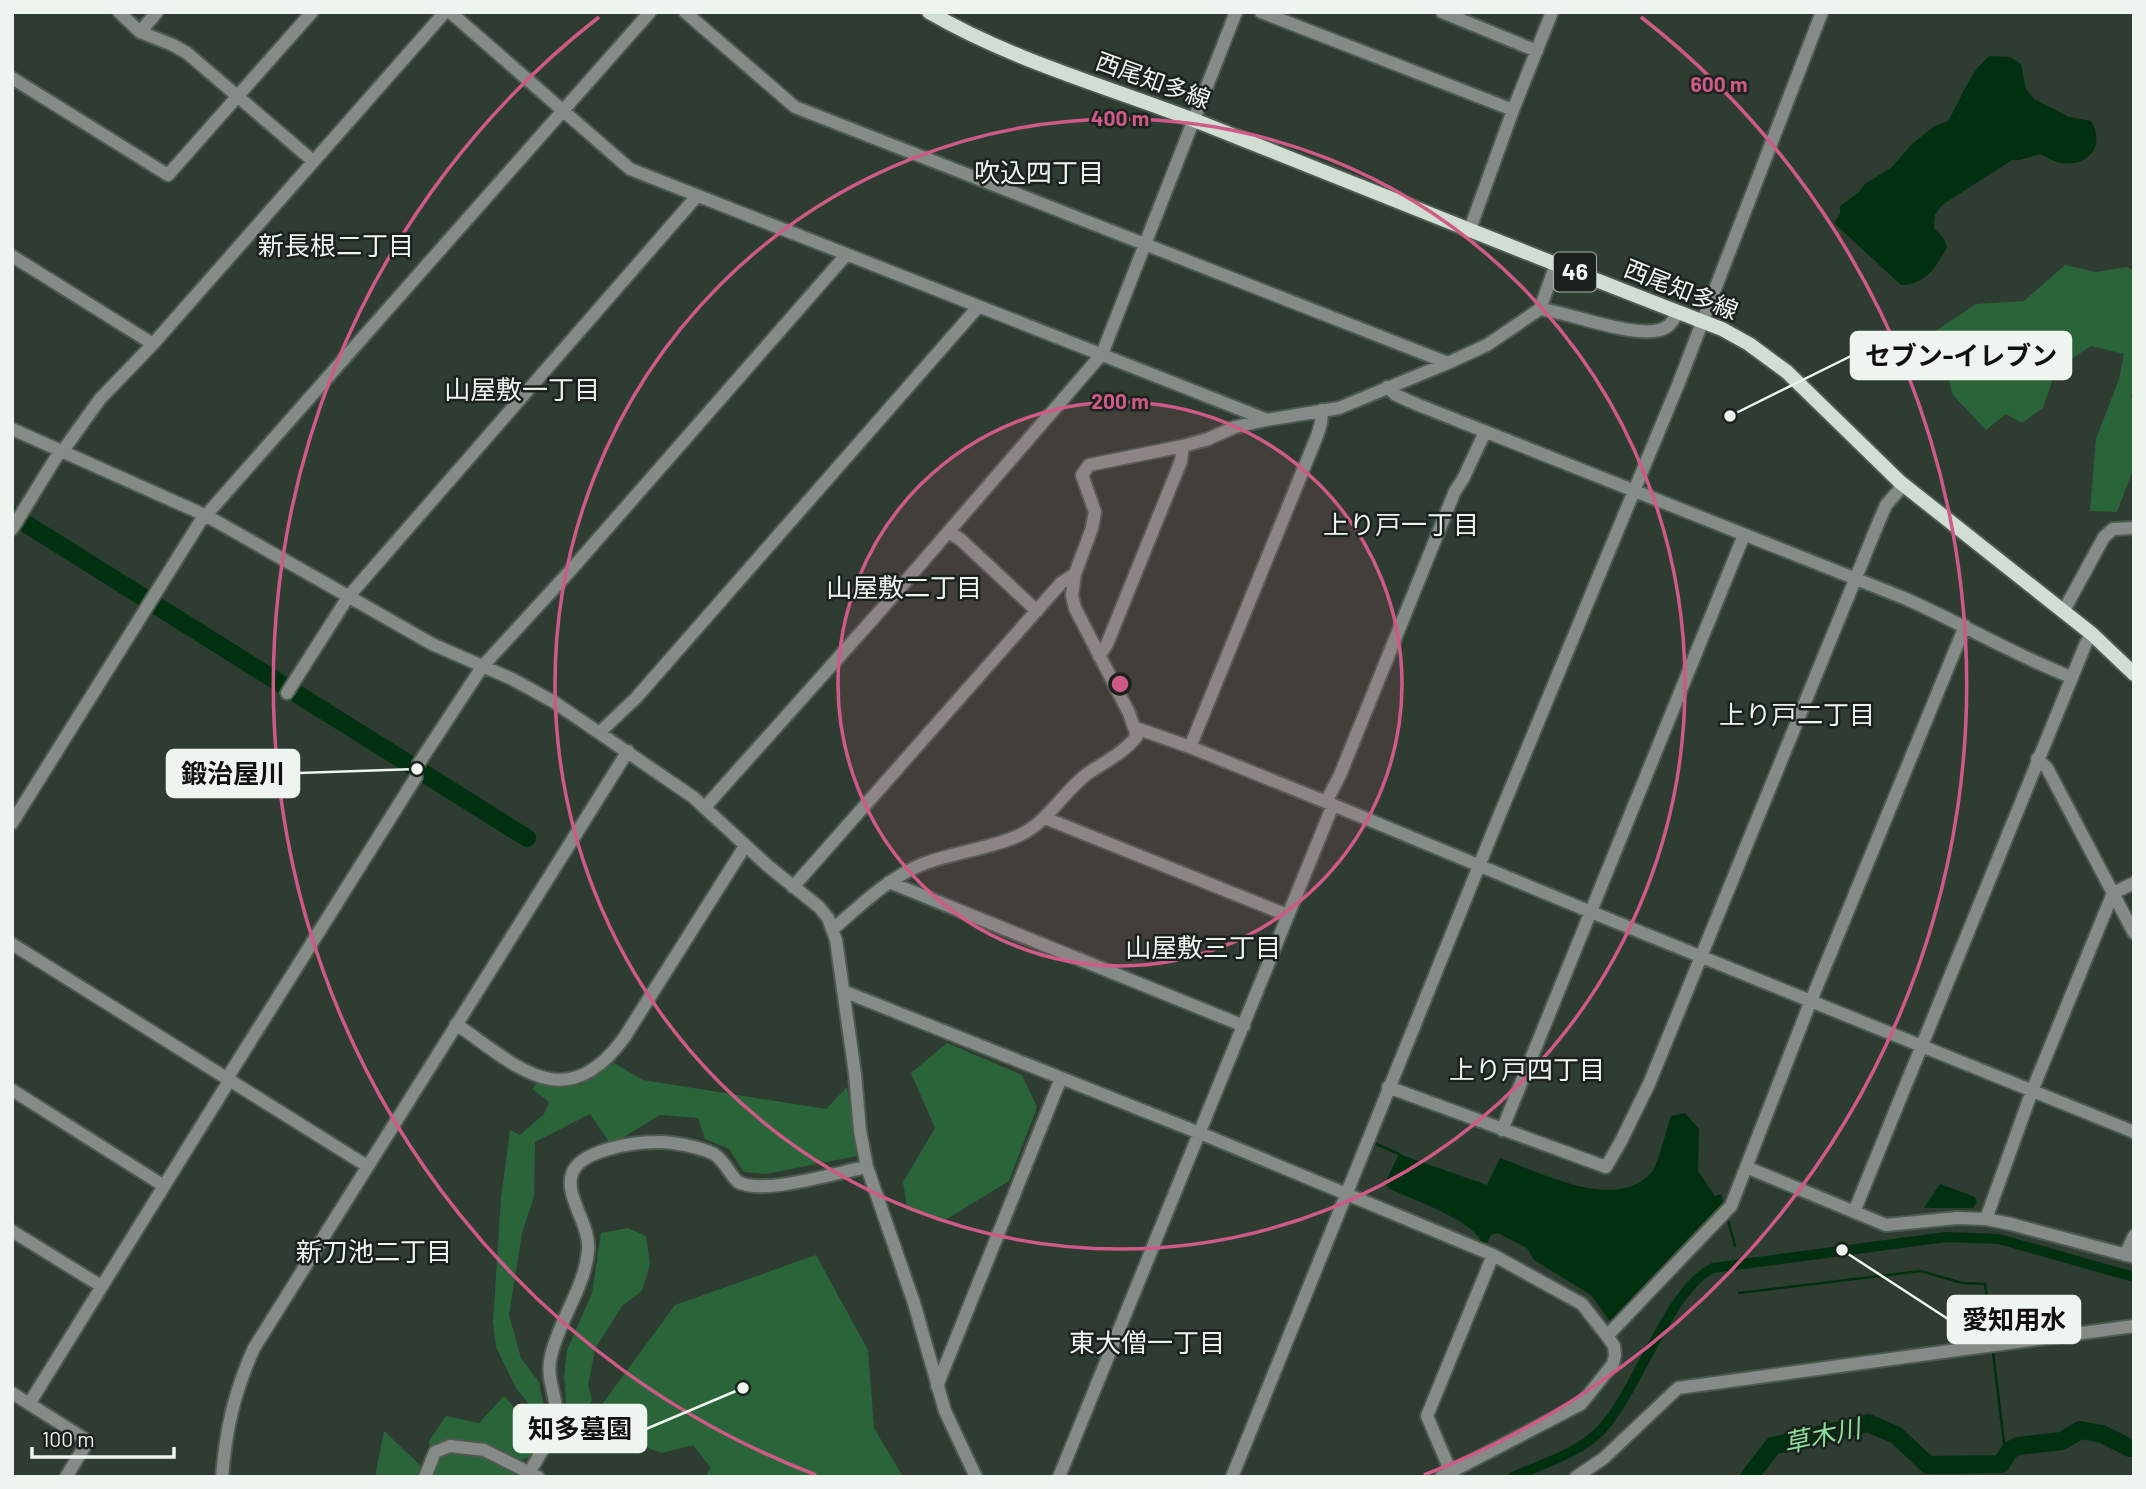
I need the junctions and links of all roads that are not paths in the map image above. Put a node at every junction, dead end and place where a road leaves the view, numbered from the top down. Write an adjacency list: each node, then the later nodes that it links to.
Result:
1 (119, 12): 14 (street)
2 (157, 12): 14 (street)
3 (312, 12): 17 (street)
4 (444, 12): 21 (street)
5 (450, 12): 18 (street)
6 (650, 12): 18 (street)
7 (685, 12): 24 (street)
8 (929, 12): 20 (main road, 西尾知多線 / 46)
9 (1236, 12): 20 (street)
10 (1261, 12): 19 (street)
11 (1442, 12): 15 (street)
12 (1552, 12): 15 (street)
13 (1822, 12): 31 (street)
14 (140, 33): 17 (street)
15 (1537, 51): 19 (street)
16 (12, 78): 17 (street)
17 (237, 96): 21 (street)
18 (564, 109): 22 (street); 44 (street)
19 (1513, 110): 23 (street)
20 (1194, 120): 23 (main road, 西尾知多線 / 46); 24 (street)
21 (313, 161): 32 (street)
22 (697, 196): 25 (street); 51 (street)
23 (1470, 229): 27 (main road, 西尾知多線 / 46)
24 (1147, 244): 33 (street); 34 (street)
25 (846, 255): 28 (street); 57 (street)
26 (12, 256): 32 (street)
27 (1556, 264): 29 (street); 30 (main road, 西尾知多線 / 46)
28 (978, 307): 33 (street); 62 (street)
29 (1540, 309): 30 (street); 34 (street)
30 (1678, 313): 31 (main road, 西尾知多線 / 46)
31 (1702, 321): 42 (main road, 西尾知多線 / 46); 43 (street)
32 (153, 344): 41 (street)
33 (1102, 354): 37 (street); 47 (street)
34 (1448, 363): 35 (street)
35 (1387, 387): 36 (street); 39 (street)
36 (1322, 410): 37 (street); 63 (street)
37 (1266, 420): 40 (street)
38 (12, 429): 41 (street)
39 (1485, 432): 43 (street); 68 (street)
40 (1184, 446): 49 (street); 56 (street)
41 (61, 452): 44 (street); 45 (street)
42 (1899, 482): 50 (street); 53 (main road, 西尾知多線 / 46)
43 (1633, 491): 48 (street); 73 (street)
44 (207, 516): 51 (street); 71 (street)
45 (16, 522)
46 (2134, 527): 53 (street)
47 (948, 532): 52 (street); 69 (street)
48 (1745, 535): 50 (street); 78 (street)
49 (1075, 574): 52 (street); 56 (street)
50 (1855, 579): 54 (street); 83 (street)
51 (348, 597): 57 (street); 60 (street)
52 (1037, 611): 76 (street)
53 (2063, 612): 55 (main road, 西尾知多線 / 46)
54 (1965, 626): 59 (street); 85 (street)
55 (2092, 634): 58 (main road, 西尾知多線 / 46); 59 (street)
56 (1099, 656): 61 (street)
57 (482, 667): 62 (street); 66 (street)
58 (2134, 674)
59 (2071, 677): 65 (street)
60 (289, 689)
61 (1136, 728): 63 (street); 70 (street)
62 (600, 732): 64 (street)
63 (1190, 747): 68 (street)
64 (628, 751): 69 (street); 86 (street)
65 (2037, 759): 77 (street); 88 (street)
66 (419, 763)
67 (416, 777): 90 (street)
68 (1330, 804): 73 (street); 79 (street)
69 (705, 807): 72 (street)
70 (1045, 818): 74 (street); 79 (street)
71 (12, 823)
72 (745, 846): 76 (street); 86 (street)
73 (1480, 866): 78 (street); 91 (street)
74 (889, 882): 80 (street); 87 (street)
75 (2134, 883): 77 (street)
76 (793, 887): 80 (street)
77 (2113, 893): 81 (street); 93 (street)
78 (1591, 912): 83 (street); 94 (street)
79 (1287, 915): 87 (street)
80 (833, 929): 84 (street)
81 (2134, 933)
82 (12, 944): 90 (street)
83 (1701, 957): 85 (street); 94 (street)
84 (843, 991): 89 (street); 98 (street)
85 (1812, 1002): 88 (street); 99 (street)
86 (456, 1024): 97 (street)
87 (1244, 1026): 96 (street)
88 (1920, 1046): 93 (street); 102 (street)
89 (1061, 1078): 96 (street); 111 (street)
90 (229, 1079): 97 (street); 100 (street)
91 (1388, 1087): 94 (street); 101 (street)
92 (12, 1090): 100 (street)
93 (2032, 1091): 95 (street); 103 (street)
94 (1502, 1130)
95 (2134, 1132)
96 (1199, 1134): 101 (street); 120 (street)
97 (367, 1166): 117 (street)
98 (867, 1167): 111 (street); 114 (street)
99 (1745, 1167): 102 (street); 110 (street)
100 (164, 1186): 108 (street)
101 (1347, 1193): 106 (street); 121 (street)
102 (1854, 1212): 103 (street)
103 (1986, 1219): 107 (street)
104 (12, 1231): 108 (street)
105 (2134, 1236): 107 (street)
106 (1493, 1255): 110 (street); 115 (street)
107 (2130, 1256)
108 (101, 1286): 113 (street)
109 (2134, 1325): 122 (street)
110 (1607, 1336): 115 (street)
111 (937, 1386): 119 (street)
112 (12, 1393): 113 (street)
113 (29, 1404): 116 (street)
114 (534, 1474): 118 (street)
115 (1446, 1474)
116 (66, 1477)
117 (222, 1477)
118 (425, 1477)
119 (976, 1477)
120 (1059, 1477)
121 (1232, 1477)
122 (1576, 1477)

